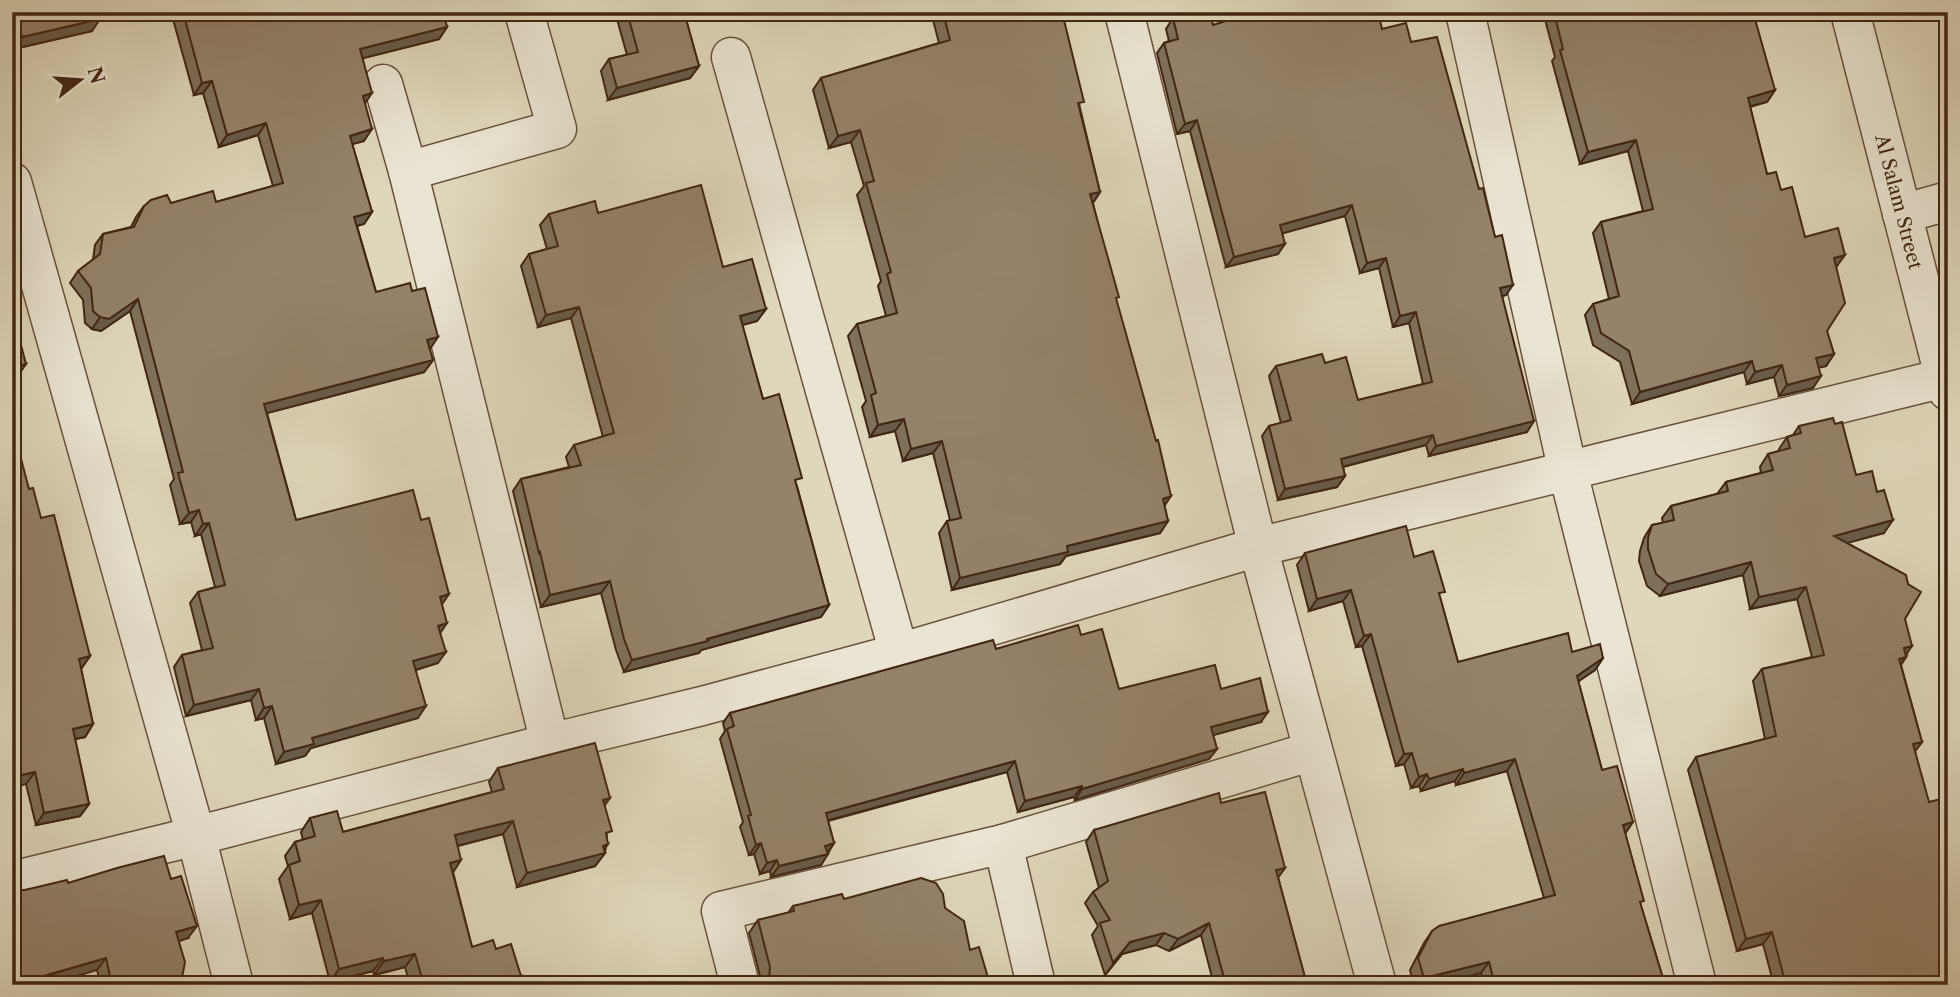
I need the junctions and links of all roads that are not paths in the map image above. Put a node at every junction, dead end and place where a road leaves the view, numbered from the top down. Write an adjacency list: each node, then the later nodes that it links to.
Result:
1 (524, 12): 7 (street)
2 (1124, 12): 13 (street)
3 (1465, 12): 12 (street)
4 (1850, 12): 10 (street, Al Salam Street)
5 (731, 57): 14 (street)
6 (383, 84): 7 (street)
7 (408, 172): 15 (street)
8 (12, 182): 17 (street)
9 (1948, 201): 10 (street)
10 (1902, 214): 11 (street, Al Salam Street)
11 (1946, 384): 12 (street)
12 (1568, 471): 13 (street); 24 (street)
13 (1258, 547): 14 (street); 16 (street)
14 (899, 653): 15 (street)
15 (550, 743): 17 (street)
16 (1313, 751): 18 (street); 23 (street)
17 (196, 835): 19 (street); 20 (street)
18 (1003, 844): 21 (street); 22 (street)
19 (12, 881)
20 (234, 985)
21 (740, 985)
22 (1036, 985)
23 (1377, 985)
24 (1696, 985)

